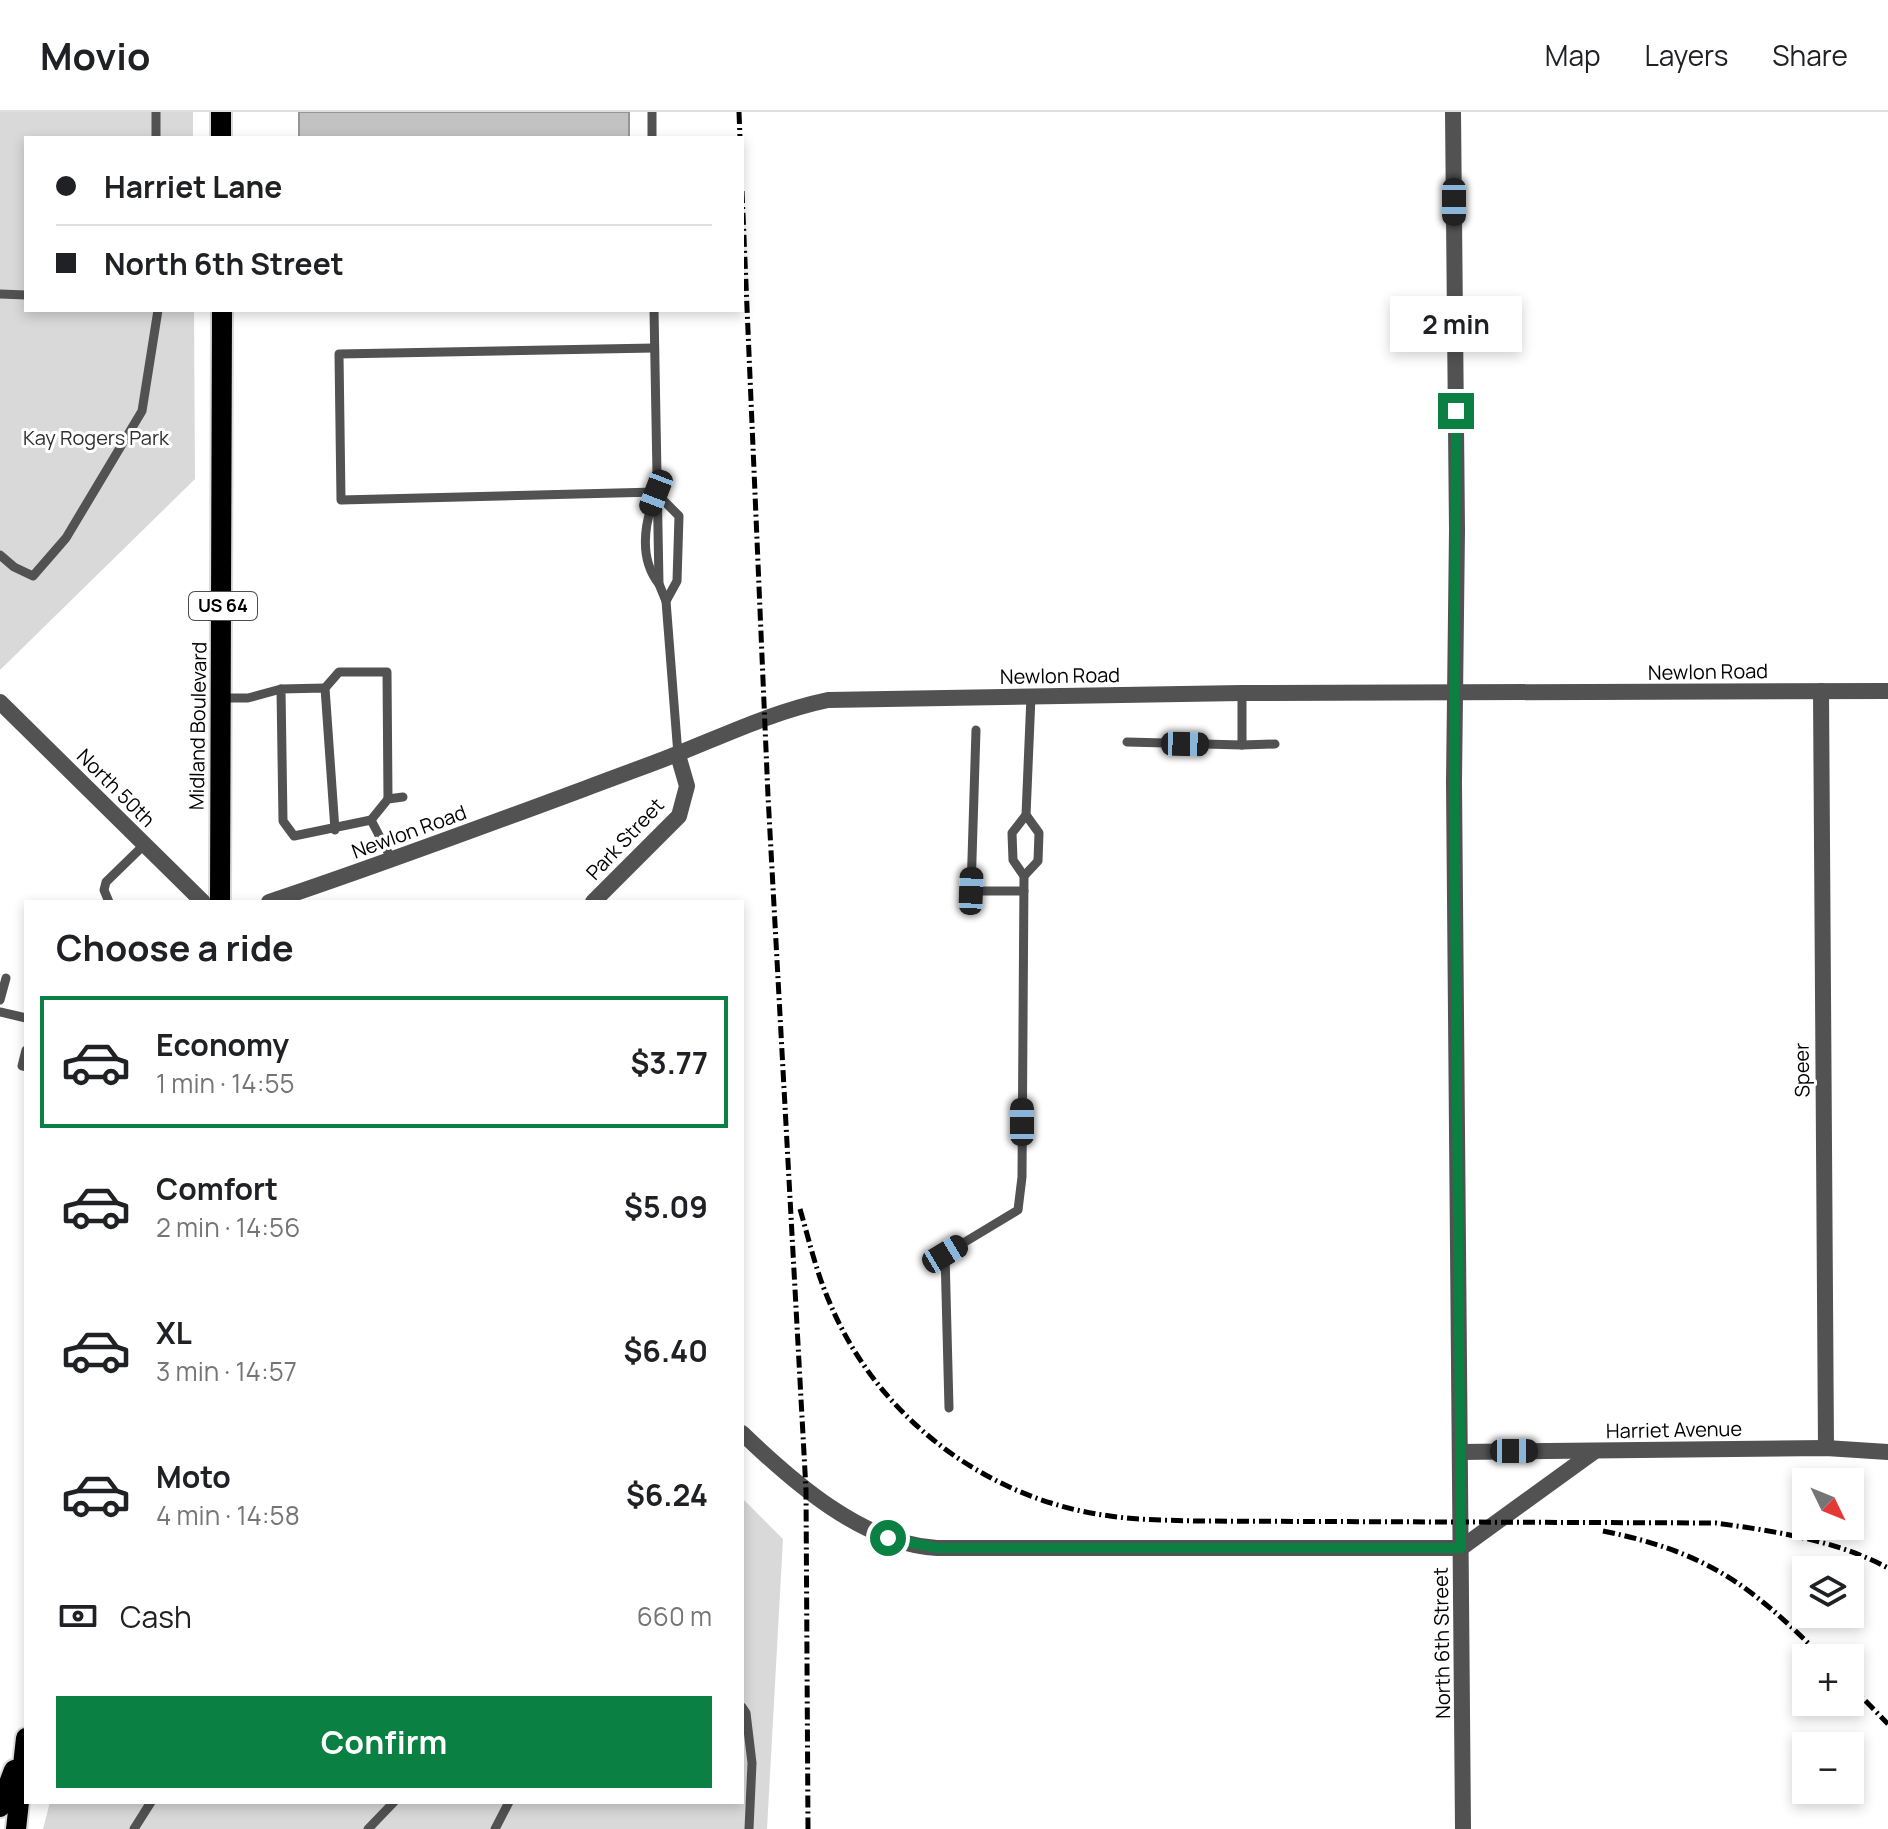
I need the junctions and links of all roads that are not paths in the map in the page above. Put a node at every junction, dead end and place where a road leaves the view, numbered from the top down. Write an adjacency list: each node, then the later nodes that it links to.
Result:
1 (156, 112): 5 (lane)
2 (221, 112): 6 (main road)
3 (652, 112): 7 (lane)
4 (1453, 112): 22 (street, North 6th Street)
5 (156, 136)
6 (221, 136)
7 (652, 136)
8 (0, 294): 9 (lane)
9 (24, 295)
10 (158, 312): 15 (lane)
11 (222, 312): 24 (main road, Midland Boulevard / US 64)
12 (654, 312): 13 (lane)
13 (654, 348): 14 (lane); 14 (lane)
14 (656, 493): 16 (lane); 16 (lane)
15 (0, 555)
16 (666, 601): 30 (lane)
17 (325, 688): 18 (lane); 32 (lane); 35 (lane)
18 (281, 689): 24 (lane); 35 (lane)
19 (1821, 691): 20 (street, Newlon Road); 22 (street, Newlon Road); 51 (street, Speer)
20 (1888, 691)
21 (1242, 693): 22 (street, Newlon Road); 23 (street, Newlon Road); 29 (lane)
22 (1456, 693): 53 (street, North 6th Street)
23 (1031, 696): 30 (street, Newlon Road); 33 (lane)
24 (222, 698): 42 (main road, Midland Boulevard / US 64)
25 (2, 709): 36 (street, North 50th)
26 (976, 730): 39 (lane)
27 (1127, 742): 29 (lane)
28 (1275, 744): 29 (lane)
29 (1242, 745)
30 (678, 755): 37 (street, Newlon Road); 44 (street, Park Street)
31 (403, 797): 32 (lane)
32 (388, 799): 34 (lane)
33 (1026, 815): 38 (lane); 38 (lane)
34 (371, 820): 35 (lane); 37 (lane)
35 (335, 830)
36 (145, 844): 40 (lane); 41 (street, North 50th)
37 (392, 860): 43 (street, Newlon Road)
38 (1024, 876): 39 (lane)
39 (1024, 891): 49 (lane)
40 (108, 900)
41 (201, 900)
42 (220, 900)
43 (275, 900)
44 (595, 900)
45 (6, 978): 46 (lane)
46 (0, 1000)
47 (0, 1012): 48 (lane)
48 (24, 1018)
49 (949, 1408)
50 (744, 1435): 55 (street)
51 (1826, 1448): 52 (street, Harriet Avenue); 54 (street, Harriet Avenue)
52 (1595, 1451): 53 (street, Harriet Avenue); 55 (street)
53 (1460, 1452): 55 (street, North 6th Street)
54 (1888, 1452)
55 (1461, 1548): 68 (street, North 6th Street)
56 (744, 1710): 67 (lane)
57 (24, 1744): 62 (main road)
58 (24, 1751): 63 (main road)
59 (150, 1804): 64 (lane)
60 (392, 1804): 65 (lane)
61 (508, 1804): 66 (lane)
62 (0, 1807)
63 (16, 1829)
64 (134, 1829)
65 (368, 1829)
66 (495, 1829)
67 (749, 1829)
68 (1463, 1829)

